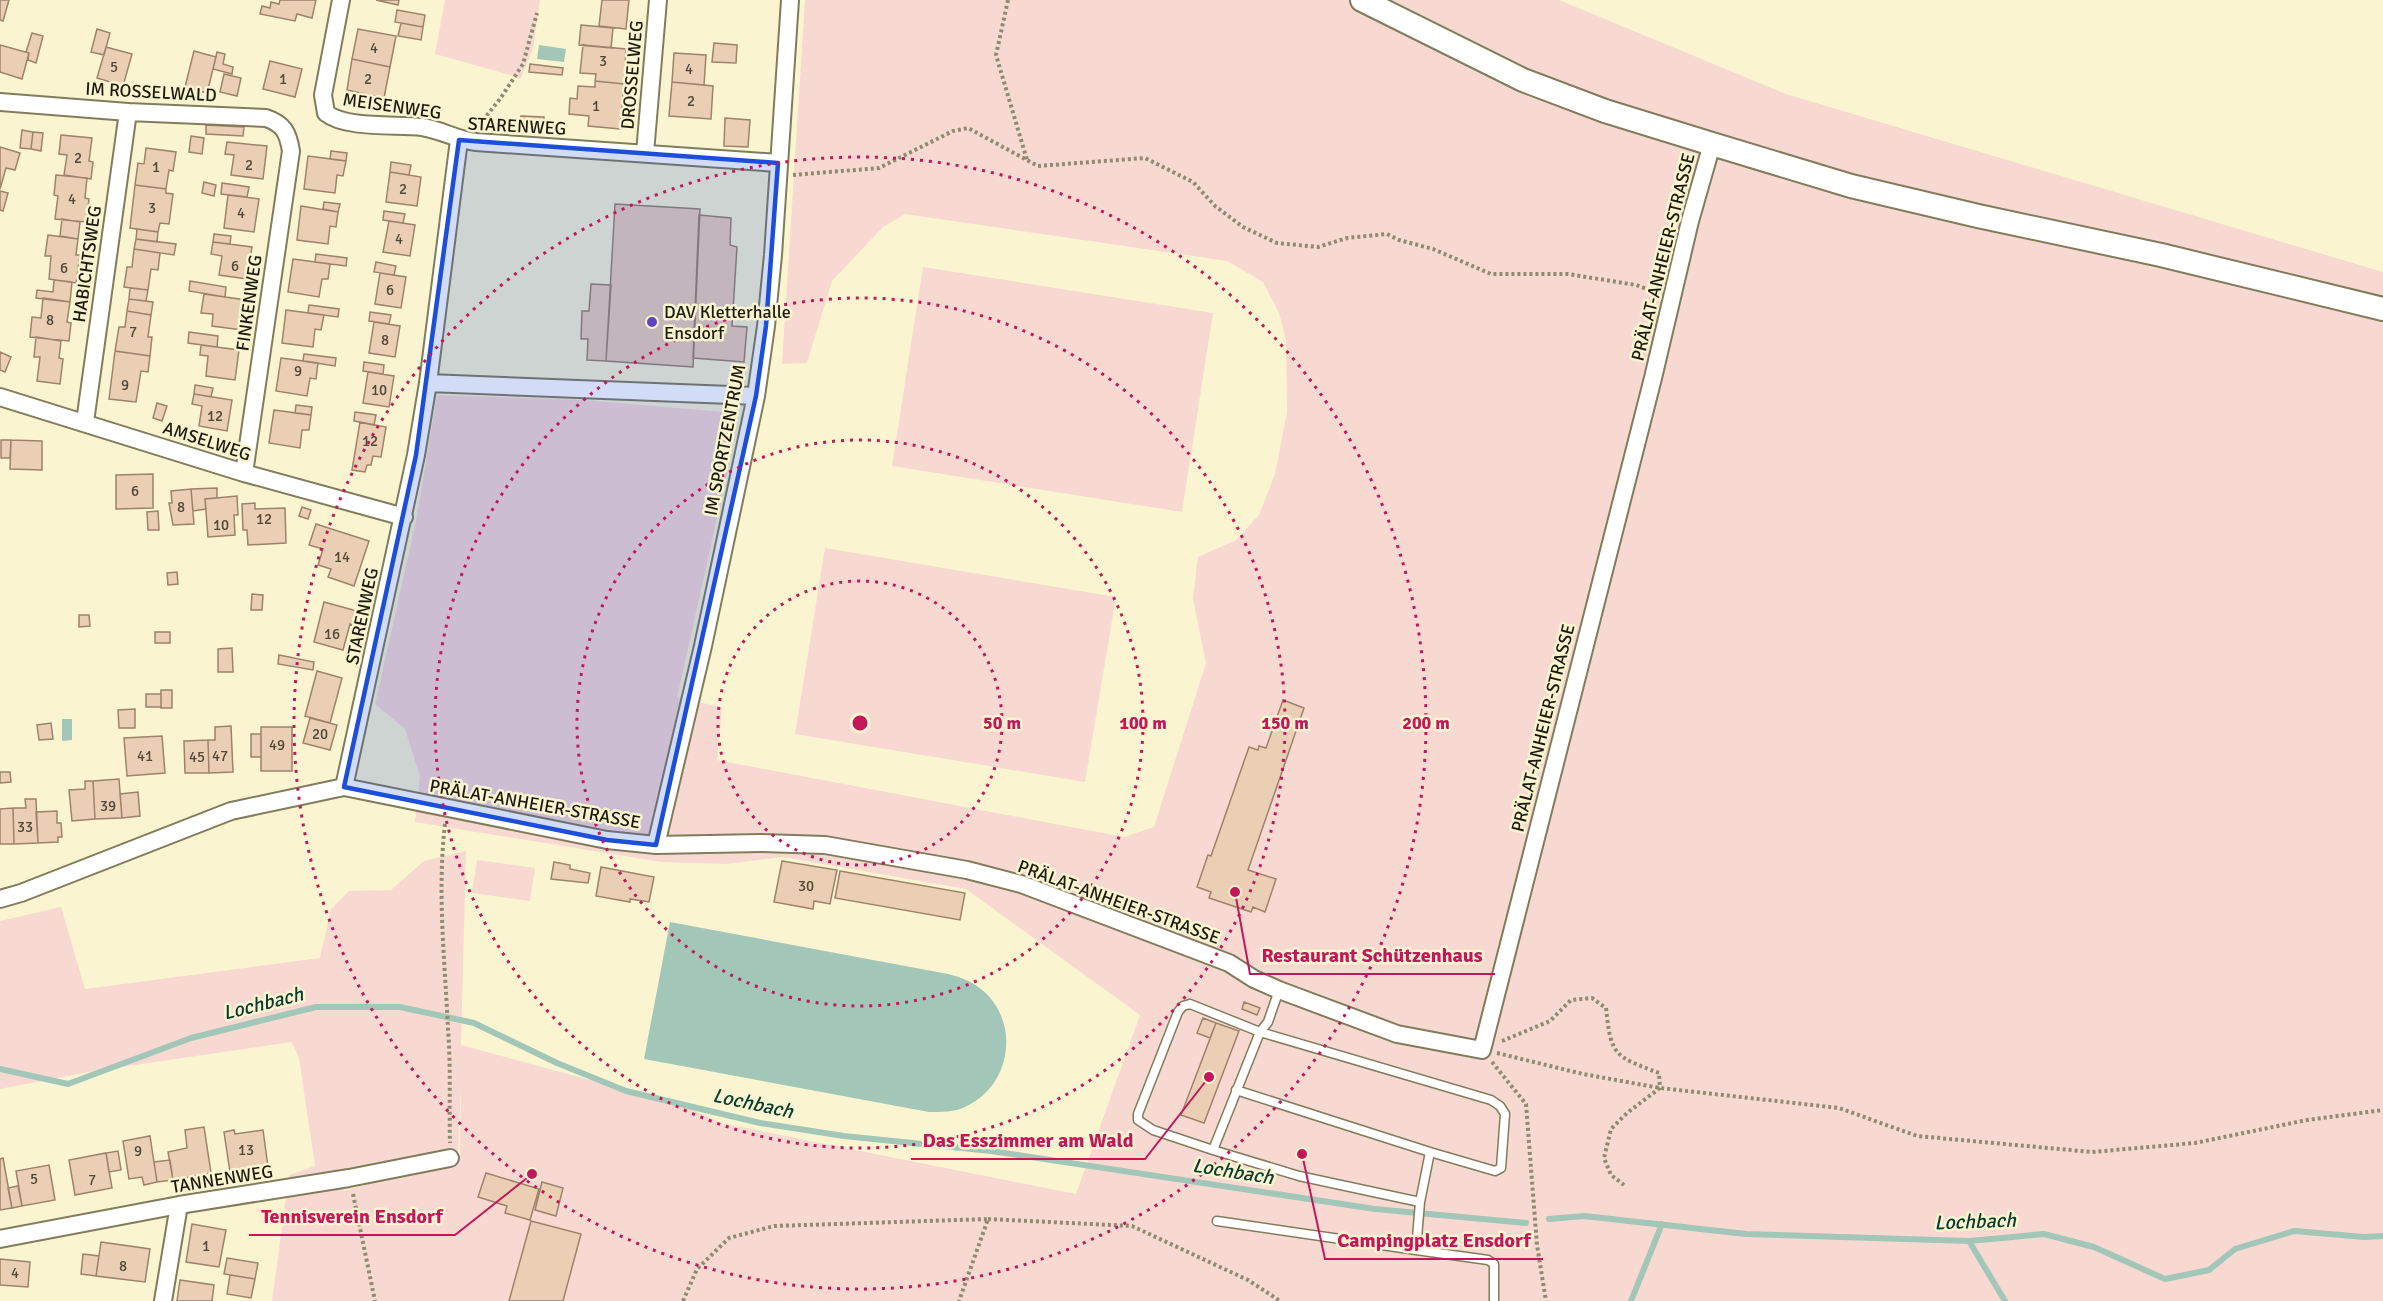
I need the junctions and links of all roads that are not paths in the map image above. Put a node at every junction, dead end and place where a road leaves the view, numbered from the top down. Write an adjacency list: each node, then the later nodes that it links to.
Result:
1 (341, 0): 8 (street, MEISENWEG)
2 (658, 0): 10 (street, DROSSELWEG)
3 (790, 0): 11 (street, IM SPORTZENTRUM)
4 (1362, 0): 9 (street)
5 (0, 102): 6 (street, IM ROSSELWALD)
6 (128, 112): 7 (street, IM ROSSELWALD); 16 (street, HABICHTSWEG)
7 (289, 139): 17 (street, FINKENWEG)
8 (464, 141): 10 (street, STARENWEG); 13 (street, STARENWEG)
9 (1712, 144): 12 (street); 22 (street, PRÄLAT-ANHEIER-STRASSE)
10 (645, 153): 11 (street, STARENWEG)
11 (778, 170): 14 (street, IM SPORTZENTRUM)
12 (2383, 309)
13 (428, 383): 14 (street); 18 (street, STARENWEG)
14 (756, 396): 20 (street, IM SPORTZENTRUM)
15 (0, 398): 16 (street, AMSELWEG)
16 (85, 422): 17 (street, AMSELWEG)
17 (244, 473): 18 (street, AMSELWEG)
18 (404, 516): 19 (street, STARENWEG)
19 (344, 787): 20 (street, PRÄLAT-ANHEIER-STRASSE); 21 (street, PRÄLAT-ANHEIER-STRASSE)
20 (656, 845): 22 (street, PRÄLAT-ANHEIER-STRASSE)
21 (0, 898)
22 (1279, 990): 23 (lane)
23 (1260, 1032): 24 (lane); 25 (lane); 26 (lane)
24 (1236, 1090): 25 (lane); 26 (lane)
25 (1213, 1150): 28 (lane)
26 (1430, 1152): 28 (lane)
27 (450, 1158): 29 (street, TANNENWEG)
28 (1420, 1202): 32 (lane)
29 (179, 1205): 31 (street, TANNENWEG); 33 (street)
30 (1217, 1221): 32 (lane)
31 (0, 1239)
32 (1416, 1250): 34 (lane)
33 (163, 1301)
34 (1494, 1301)

